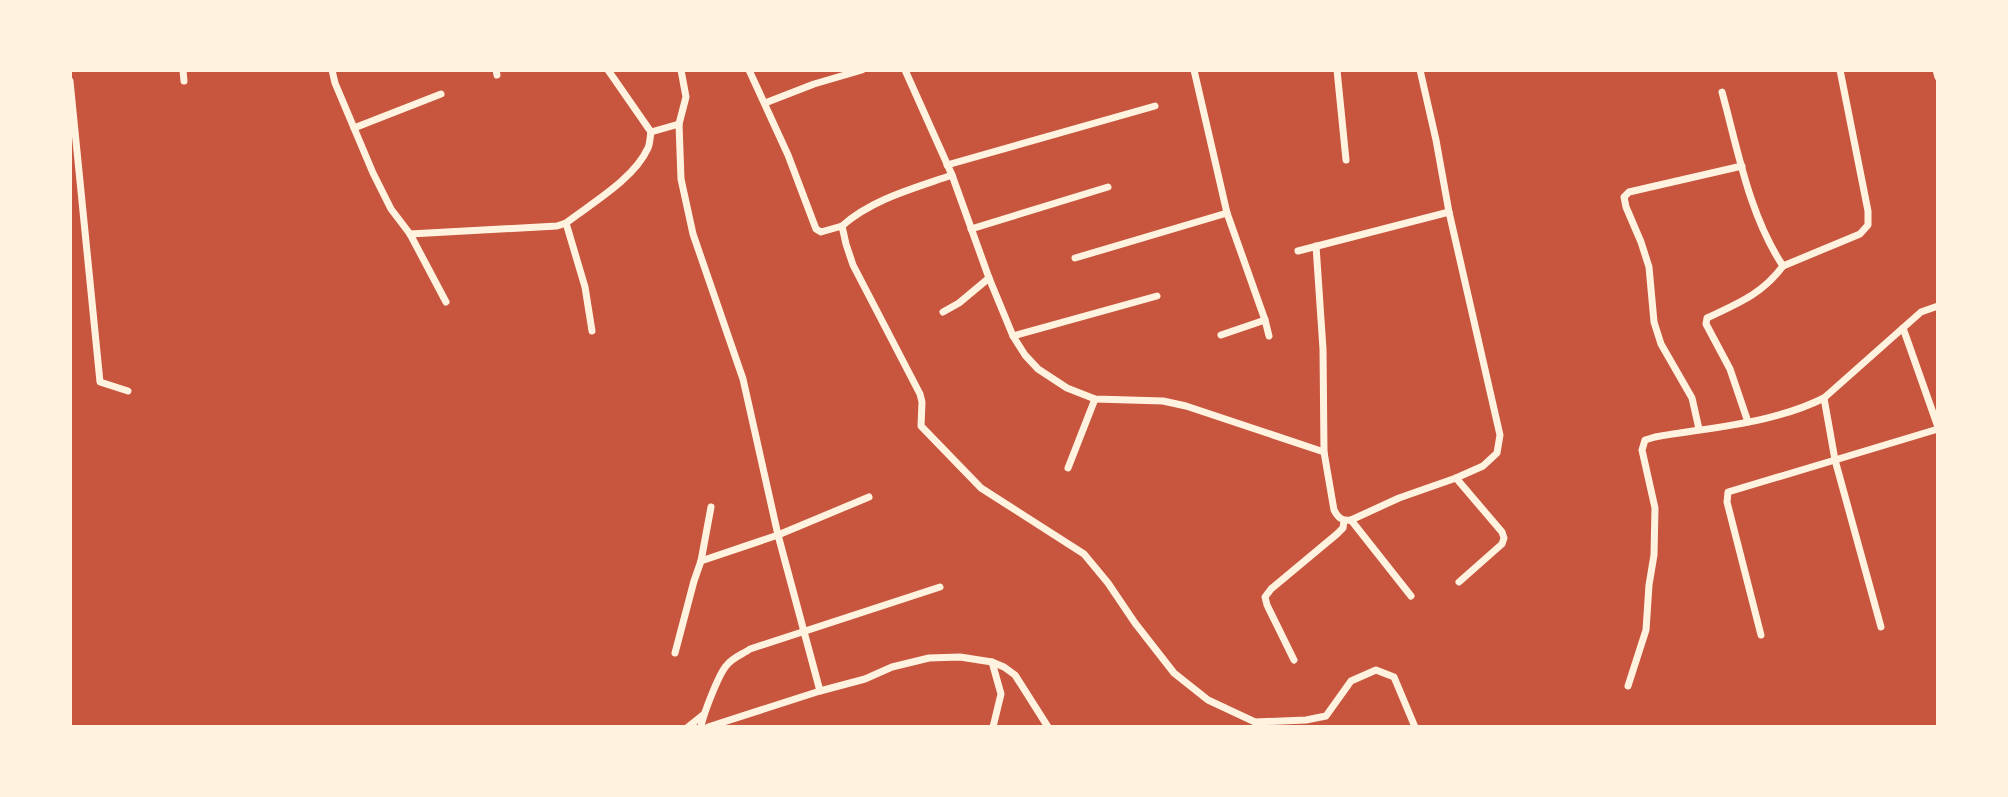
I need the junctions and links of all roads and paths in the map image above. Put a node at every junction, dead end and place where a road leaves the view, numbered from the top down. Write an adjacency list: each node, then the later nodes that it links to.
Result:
1 (183, 70): 15 (street)
2 (332, 70): 21 (street)
3 (608, 70): 22 (street)
4 (681, 70): 20 (street)
5 (749, 70): 18 (street)
6 (862, 70): 18 (street)
7 (905, 70): 24 (street)
8 (1194, 70): 29 (street)
9 (1338, 70): 23 (street)
10 (1420, 70): 28 (street)
11 (1840, 70): 37 (street)
12 (1936, 70): 13 (street)
13 (1938, 77)
14 (70, 81): 49 (street)
15 (184, 81)
16 (1722, 92): 25 (street)
17 (441, 94): 21 (street)
18 (765, 103): 31 (street)
19 (1155, 106): 24 (street)
20 (680, 124): 22 (street); 62 (street)
21 (354, 128): 33 (street)
22 (651, 132): 30 (street)
23 (1346, 160)
24 (947, 165): 26 (street)
25 (1742, 166): 37 (street); 54 (street)
26 (951, 175): 31 (street); 32 (street)
27 (1108, 187): 32 (street)
28 (1449, 212): 34 (street); 58 (street)
29 (1227, 213): 36 (street); 43 (street)
30 (566, 223): 33 (street); 45 (street)
31 (842, 226): 81 (street)
32 (971, 229): 38 (street)
33 (410, 234): 40 (street)
34 (1317, 246): 35 (street); 55 (street)
35 (1298, 251)
36 (1075, 258)
37 (1783, 266): 52 (street)
38 (989, 278): 42 (street); 47 (street)
39 (1157, 296): 47 (street)
40 (446, 302)
41 (1938, 306): 44 (street)
42 (943, 312)
43 (1265, 320): 46 (street); 48 (street)
44 (1903, 328): 50 (street); 53 (street)
45 (592, 331)
46 (1221, 335)
47 (1013, 336): 51 (street)
48 (1269, 336)
49 (128, 391)
50 (1824, 398): 52 (street); 56 (street)
51 (1095, 399): 55 (street); 57 (street)
52 (1748, 422): 54 (street)
53 (1938, 428): 56 (street)
54 (1699, 429): 73 (street)
55 (1324, 452): 61 (street)
56 (1835, 460): 67 (street); 69 (street)
57 (1068, 468)
58 (1456, 478): 61 (street); 64 (street)
59 (869, 497): 62 (street)
60 (711, 507): 63 (street)
61 (1348, 521): 66 (street); 71 (street)
62 (778, 535): 63 (street); 68 (street)
63 (701, 561): 70 (street)
64 (1459, 582)
65 (940, 587): 68 (street)
66 (1411, 596)
67 (1881, 627)
68 (804, 632): 74 (street); 75 (street)
69 (1761, 635)
70 (675, 653)
71 (1294, 660)
72 (992, 662): 74 (street); 79 (street); 80 (street)
73 (1628, 686)
74 (820, 691): 78 (street)
75 (704, 715): 76 (street); 77 (street)
76 (688, 727)
77 (702, 727)
78 (708, 727)
79 (993, 727)
80 (1048, 727)
81 (1415, 727)

